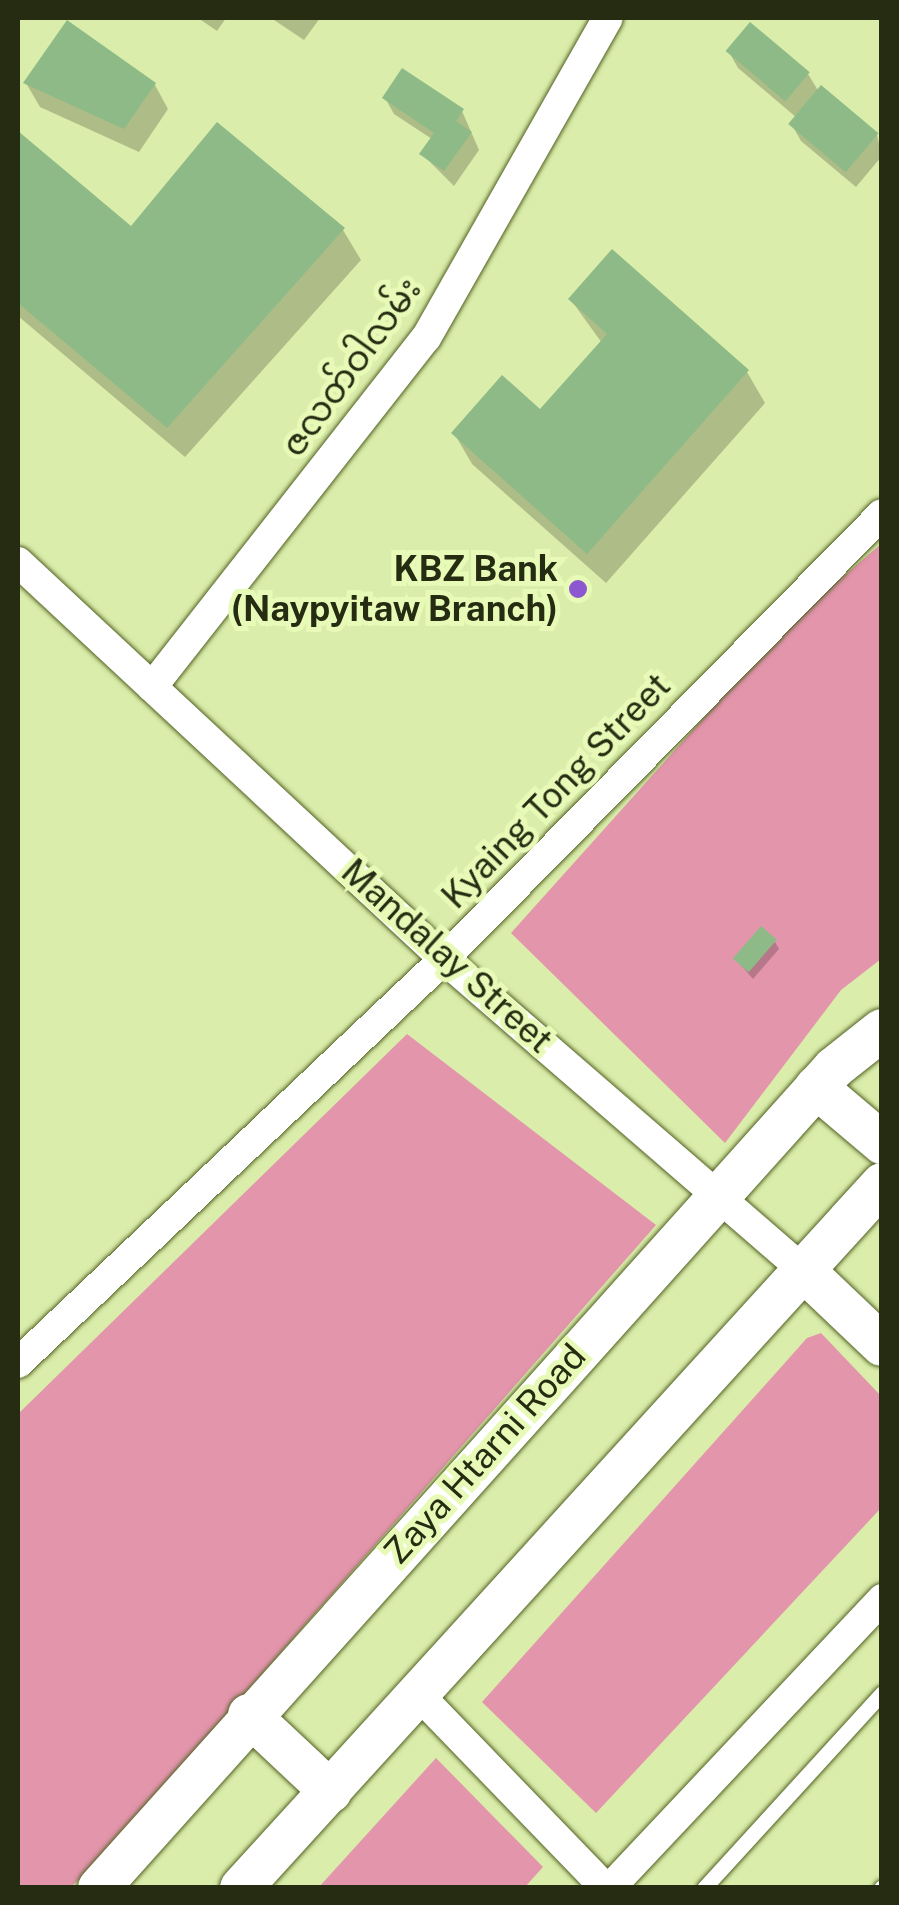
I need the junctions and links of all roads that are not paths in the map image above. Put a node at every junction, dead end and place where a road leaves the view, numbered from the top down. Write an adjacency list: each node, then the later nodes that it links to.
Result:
1 (608, 18): 4 (street, ဇလတ်ဝါလမ်း)
2 (882, 514): 5 (street, Kyaing Tong Street)
3 (18, 562): 4 (street, Mandalay Street)
4 (152, 687): 5 (street, Mandalay Street)
5 (444, 959): 10 (street, Mandalay Street); 13 (street, Kyaing Tong Street)
6 (882, 1030): 7 (main road, Zaya Htarni Road)
7 (816, 1088): 8 (main road); 10 (main road, Zaya Htarni Road)
8 (882, 1143)
9 (882, 1184): 11 (main road)
10 (720, 1193): 11 (street, Mandalay Street); 17 (main road, Zaya Htarni Road)
11 (800, 1267): 12 (main road, Mandalay Street); 16 (main road)
12 (882, 1345)
13 (18, 1363)
14 (882, 1600): 21 (street)
15 (882, 1692): 22 (lane)
16 (417, 1694): 18 (main road); 21 (street)
17 (249, 1715): 18 (main road); 19 (main road, Zaya Htarni Road)
18 (331, 1792): 20 (main road)
19 (99, 1888)
20 (241, 1888)
21 (607, 1888)
22 (704, 1888)

